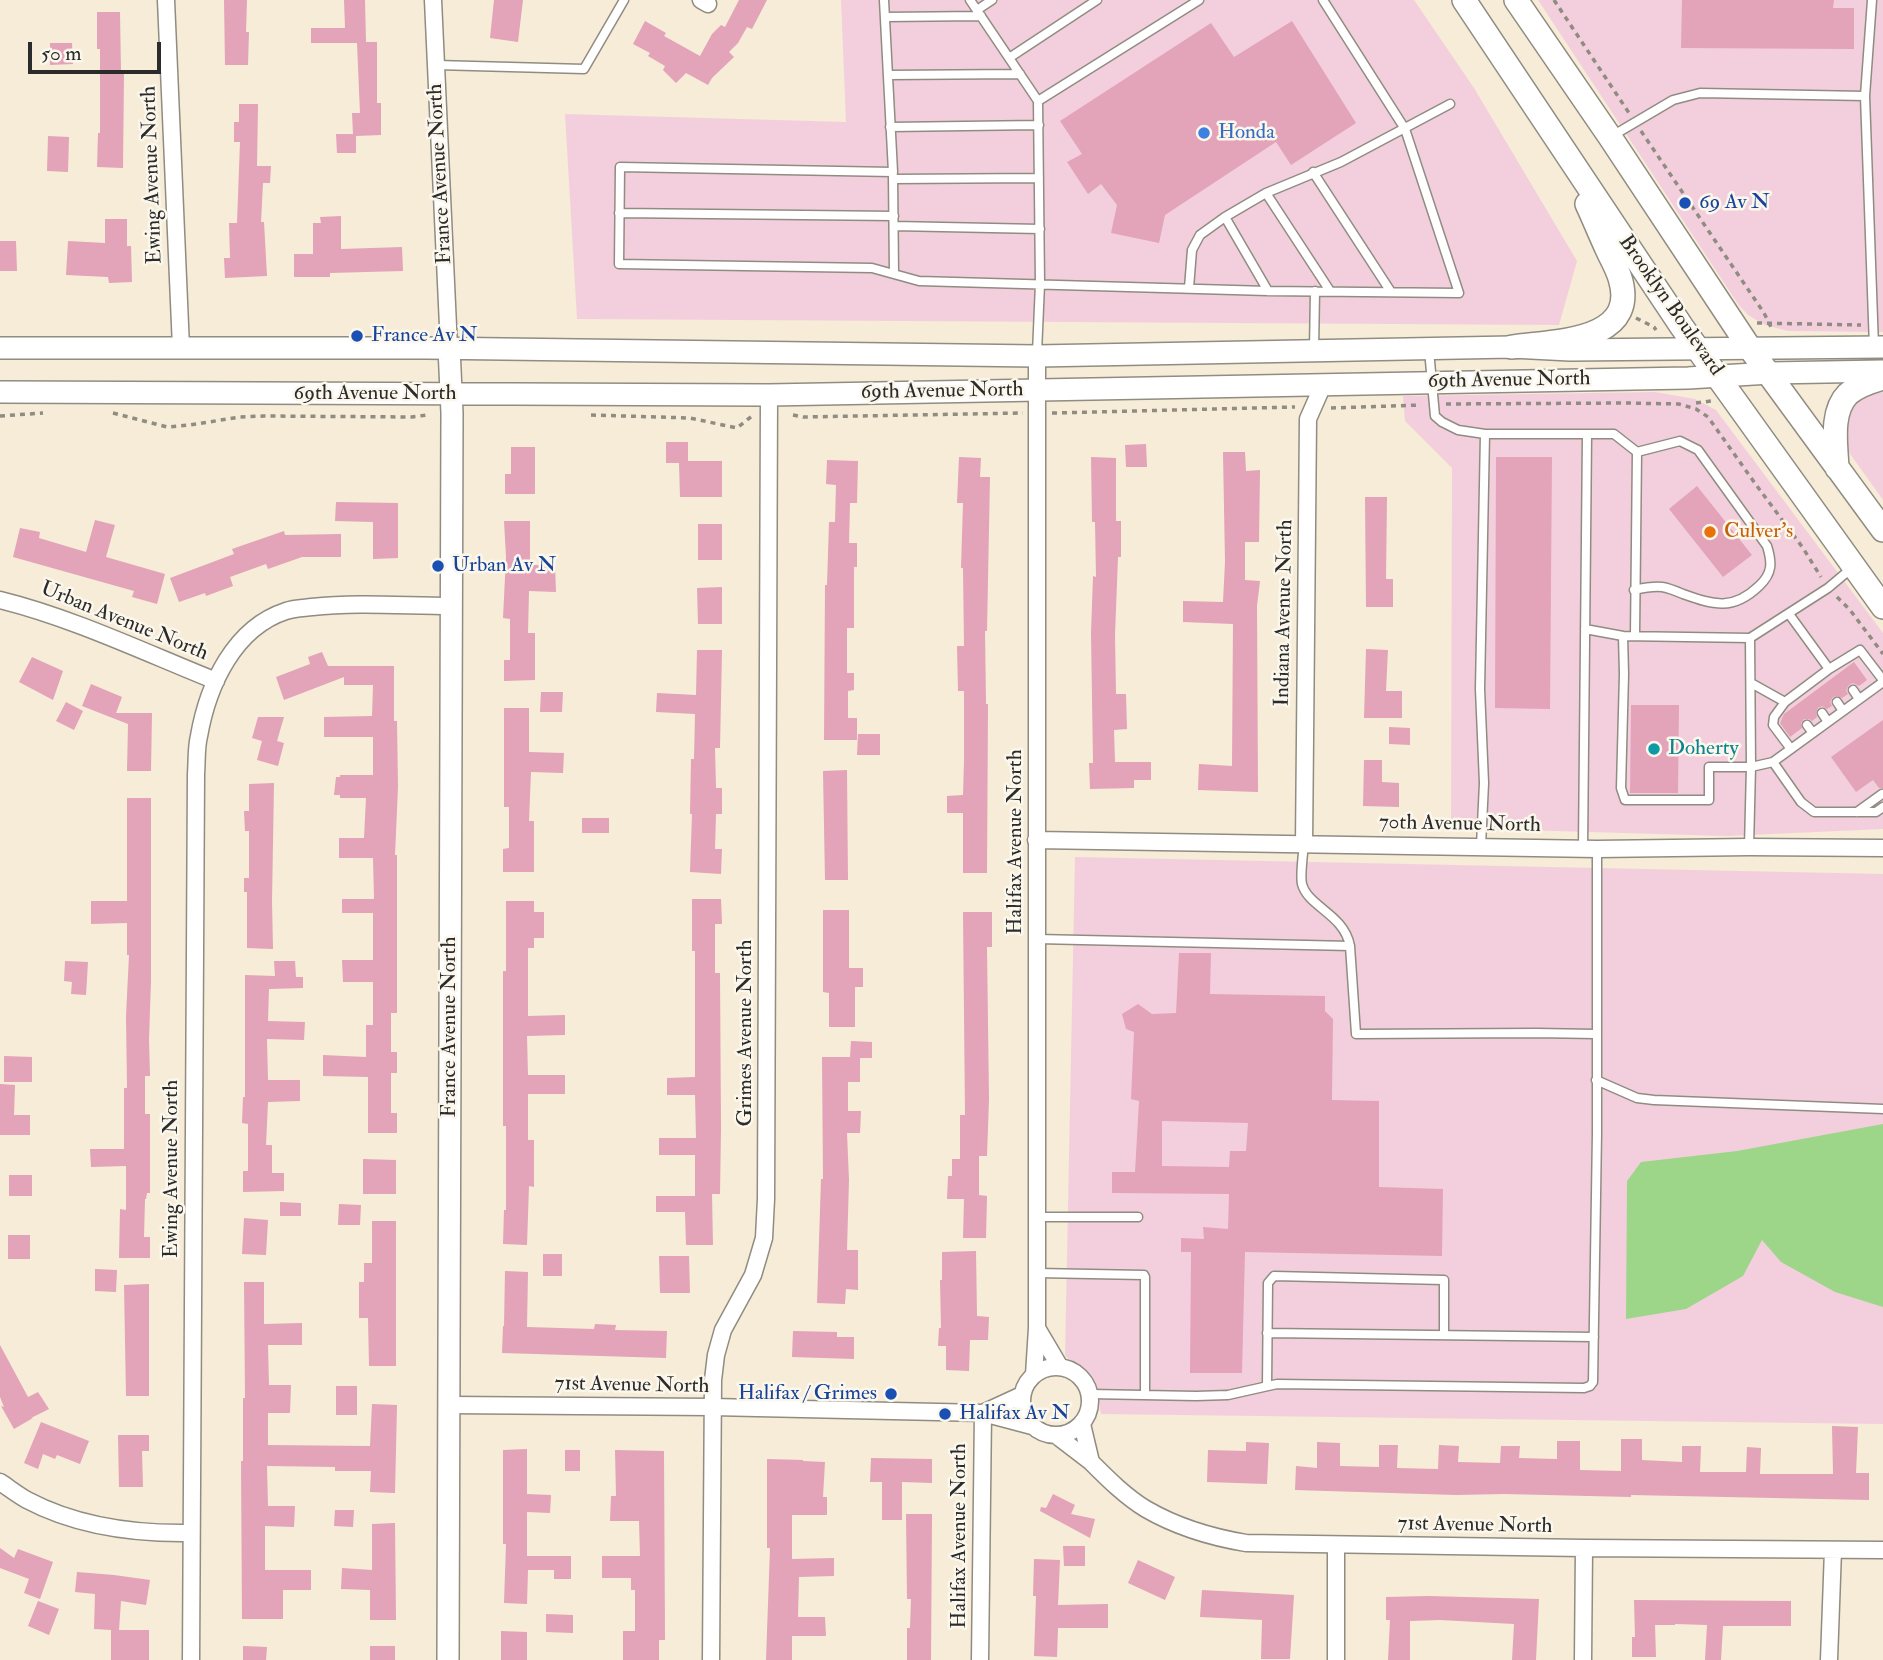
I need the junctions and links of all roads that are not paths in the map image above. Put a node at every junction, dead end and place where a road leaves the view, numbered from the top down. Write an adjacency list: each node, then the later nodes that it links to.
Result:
1 (166, 0): 47 (street, Ewing Avenue North)
2 (433, 0): 16 (street, France Avenue North)
3 (624, 0): 16 (lane)
4 (884, 0): 14 (lane)
5 (970, 0): 13 (lane)
6 (992, 0): 13 (lane)
7 (1097, 0): 15 (lane)
8 (1199, 0): 20 (lane)
9 (1323, 0): 24 (lane)
10 (1464, 0): 26 (main road, Brooklyn Boulevard)
11 (1516, 0): 25 (main road, Brooklyn Boulevard)
12 (1872, 0): 19 (lane)
13 (979, 13): 14 (lane); 15 (lane)
14 (884, 18): 18 (lane)
15 (1009, 58): 17 (lane)
16 (436, 65): 48 (street, France Avenue North)
17 (1020, 74): 18 (lane); 20 (lane)
18 (888, 75): 23 (lane)
19 (1865, 96): 25 (lane); 45 (lane)
20 (1038, 101): 22 (lane)
21 (1450, 104): 24 (lane)
22 (1039, 125): 23 (lane); 29 (lane)
23 (890, 127): 28 (lane)
24 (1405, 129): 27 (lane); 42 (lane)
25 (1610, 137): 44 (main road, Brooklyn Boulevard)
26 (1563, 150): 43 (main road); 50 (main road, Brooklyn Boulevard)
27 (1313, 172): 30 (lane); 42 (lane)
28 (893, 175): 29 (lane); 31 (lane); 32 (lane)
29 (1039, 178): 35 (lane)
30 (1266, 192): 33 (lane); 41 (lane)
31 (620, 213): 32 (lane); 36 (lane)
32 (894, 216): 34 (lane)
33 (1225, 217): 38 (lane); 39 (lane)
34 (894, 226): 35 (lane); 36 (lane)
35 (1040, 229): 37 (lane)
36 (894, 274): 37 (lane)
37 (1040, 284): 38 (lane); 52 (lane)
38 (1189, 288): 39 (lane)
39 (1268, 291): 40 (lane)
40 (1315, 291): 41 (lane); 51 (lane)
41 (1329, 291): 42 (lane)
42 (1391, 292)
43 (1512, 347): 49 (street, 69th Avenue North); 50 (street, 69th Avenue North)
44 (1749, 347): 45 (street, 69th Avenue North); 50 (street, 69th Avenue North); 54 (main road, Brooklyn Boulevard)
45 (1878, 347)
46 (0, 348): 47 (street, 69th Avenue North)
47 (181, 348): 48 (street, 69th Avenue North)
48 (449, 348): 52 (street, 69th Avenue North); 61 (street, France Avenue North)
49 (1429, 349): 51 (street, 69th Avenue North); 57 (lane)
50 (1699, 349): 55 (main road, Brooklyn Boulevard)
51 (1314, 350): 52 (street, 69th Avenue North)
52 (1037, 356): 59 (street, Halifax Avenue North)
53 (1883, 372): 54 (street, 69th Avenue North)
54 (1770, 373): 55 (street, 69th Avenue North); 66 (main road, Brooklyn Boulevard)
55 (1719, 377): 57 (street, 69th Avenue North); 68 (main road, Brooklyn Boulevard)
56 (1883, 378): 66 (main road)
57 (1432, 383): 58 (street, 69th Avenue North); 63 (lane)
58 (1323, 385): 59 (street, 69th Avenue North); 98 (street, Indiana Avenue North)
59 (1037, 391): 62 (street, 69th Avenue North); 97 (street, Halifax Avenue North)
60 (0, 392): 61 (street, 69th Avenue North)
61 (451, 394): 62 (street, 69th Avenue North); 71 (street, France Avenue North)
62 (769, 395): 122 (street, Grimes Avenue North)
63 (1485, 434): 64 (lane); 99 (lane)
64 (1587, 435): 65 (lane); 74 (lane)
65 (1637, 452): 69 (lane); 69 (lane)
66 (1837, 468): 67 (main road, Brooklyn Boulevard)
67 (1883, 530)
68 (1854, 567): 72 (main road, Brooklyn Boulevard); 73 (lane)
69 (1634, 590): 75 (lane)
70 (0, 600): 79 (street, Urban Avenue North)
71 (452, 606): 79 (street, Urban Avenue North); 121 (street, France Avenue North)
72 (1883, 607)
73 (1789, 614): 77 (lane); 78 (lane)
74 (1585, 629): 76 (lane); 101 (lane)
75 (1634, 635): 76 (lane); 77 (lane)
76 (1623, 636): 93 (lane)
77 (1751, 638): 81 (lane)
78 (1836, 669): 80 (lane); 85 (lane)
79 (216, 681): 129 (street, Ewing Avenue North)
80 (1883, 681): 83 (lane)
81 (1751, 682): 85 (lane); 93 (lane)
82 (1853, 690): 83 (lane)
83 (1860, 699): 86 (lane)
84 (1837, 702): 86 (lane)
85 (1789, 703): 91 (lane)
86 (1843, 711): 88 (lane)
87 (1822, 713): 88 (lane)
88 (1828, 722): 90 (lane)
89 (1807, 725): 90 (lane)
90 (1813, 733): 91 (lane)
91 (1791, 749): 92 (lane)
92 (1773, 762): 93 (lane); 96 (lane)
93 (1751, 767): 100 (lane)
94 (1882, 793): 96 (lane)
95 (1883, 807): 96 (lane)
96 (1857, 812)
97 (1036, 840): 98 (street, 70th Avenue North); 103 (street, Halifax Avenue North)
98 (1304, 844): 99 (street, 70th Avenue North); 104 (lane)
99 (1481, 846): 101 (street, 70th Avenue North)
100 (1749, 847): 101 (street, 70th Avenue North); 102 (street, 70th Avenue North)
101 (1590, 848): 105 (lane)
102 (1883, 848)
103 (1037, 939): 104 (lane); 108 (street, Halifax Avenue North)
104 (1350, 946): 105 (lane)
105 (1596, 1034): 106 (lane)
106 (1597, 1080): 107 (lane); 114 (lane)
107 (1883, 1109)
108 (1037, 1217): 109 (lane); 110 (street, Halifax Avenue North)
109 (1138, 1217)
110 (1037, 1273): 111 (street, Halifax Avenue North); 120 (lane)
111 (1037, 1328): 115 (street); 116 (street, Halifax Avenue North)
112 (1267, 1334): 113 (lane); 113 (lane); 117 (lane)
113 (1444, 1335): 114 (lane)
114 (1594, 1337): 117 (lane)
115 (1060, 1367): 116 (street); 118 (street)
116 (1034, 1375): 119 (street)
117 (1267, 1386): 120 (lane)
118 (1090, 1394): 120 (lane); 124 (street)
119 (1022, 1395): 123 (street, 71st Avenue North); 125 (street)
120 (1145, 1395)
121 (449, 1405): 122 (street, 71st Avenue North); 135 (street, France Avenue North)
122 (712, 1407): 123 (street, 71st Avenue North); 136 (street, Grimes Avenue North)
123 (983, 1413): 125 (street, 71st Avenue North); 137 (street, Halifax Avenue North)
124 (1082, 1424): 126 (street); 127 (street)
125 (1032, 1426): 126 (street)
126 (1057, 1436): 127 (street, 71st Avenue North)
127 (1091, 1462): 130 (street, 71st Avenue North)
128 (0, 1482): 129 (street)
129 (191, 1533): 134 (street, Ewing Avenue North)
130 (1335, 1545): 131 (street, 71st Avenue North); 138 (street)
131 (1584, 1548): 132 (street, 71st Avenue North); 139 (street)
132 (1833, 1550): 133 (street, 71st Avenue North); 140 (street)
133 (1883, 1550)
134 (191, 1660)
135 (448, 1660)
136 (711, 1660)
137 (980, 1660)
138 (1336, 1660)
139 (1583, 1660)
140 (1829, 1660)

